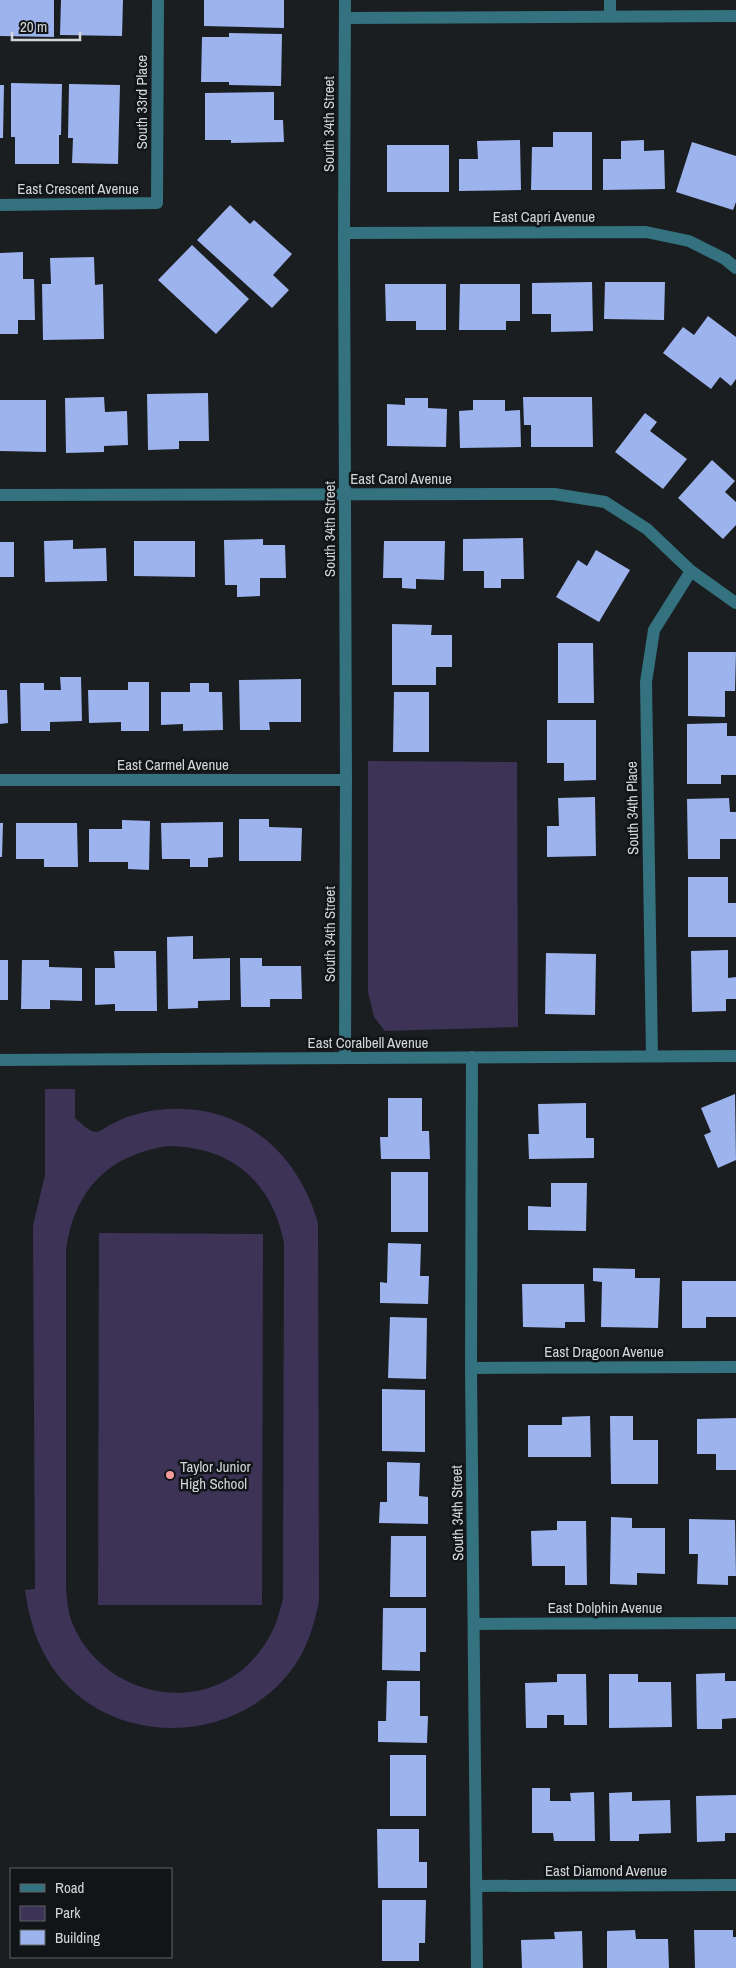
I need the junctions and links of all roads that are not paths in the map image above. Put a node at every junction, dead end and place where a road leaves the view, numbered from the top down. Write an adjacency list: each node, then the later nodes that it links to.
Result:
1 (158, 0): 7 (street, South 33rd Place)
2 (346, 0): 6 (street, South 34th Street)
3 (610, 0): 4 (street)
4 (610, 16): 5 (street); 6 (street)
5 (736, 16)
6 (346, 18): 9 (street, South 34th Street)
7 (157, 204): 8 (street, East Crescent Avenue)
8 (0, 205)
9 (344, 233): 10 (street, East Capri Avenue); 11 (street, South 34th Street)
10 (736, 268)
11 (346, 494): 12 (street, East Carol Avenue); 13 (street, East Carol Avenue); 16 (street, South 34th Street)
12 (0, 495)
13 (691, 571): 14 (street, East Carol Avenue); 17 (street, South 34th Place)
14 (736, 603)
15 (0, 780): 16 (street, East Carmel Avenue)
16 (346, 780): 20 (street, South 34th Street)
17 (652, 1056): 18 (street, East Coralbell Avenue); 19 (street, East Coralbell Avenue)
18 (736, 1056)
19 (472, 1057): 20 (street, East Coralbell Avenue); 23 (street, South 34th Street)
20 (344, 1058): 21 (street, East Coralbell Avenue)
21 (0, 1060)
22 (736, 1367): 23 (street, East Dragoon Avenue)
23 (471, 1368): 24 (street, South 34th Street)
24 (474, 1624): 25 (street, East Dolphin Avenue); 26 (street, South 34th Street)
25 (736, 1624)
26 (476, 1886): 27 (street, East Diamond Avenue); 28 (street, South 34th Street)
27 (736, 1886)
28 (477, 1968)

